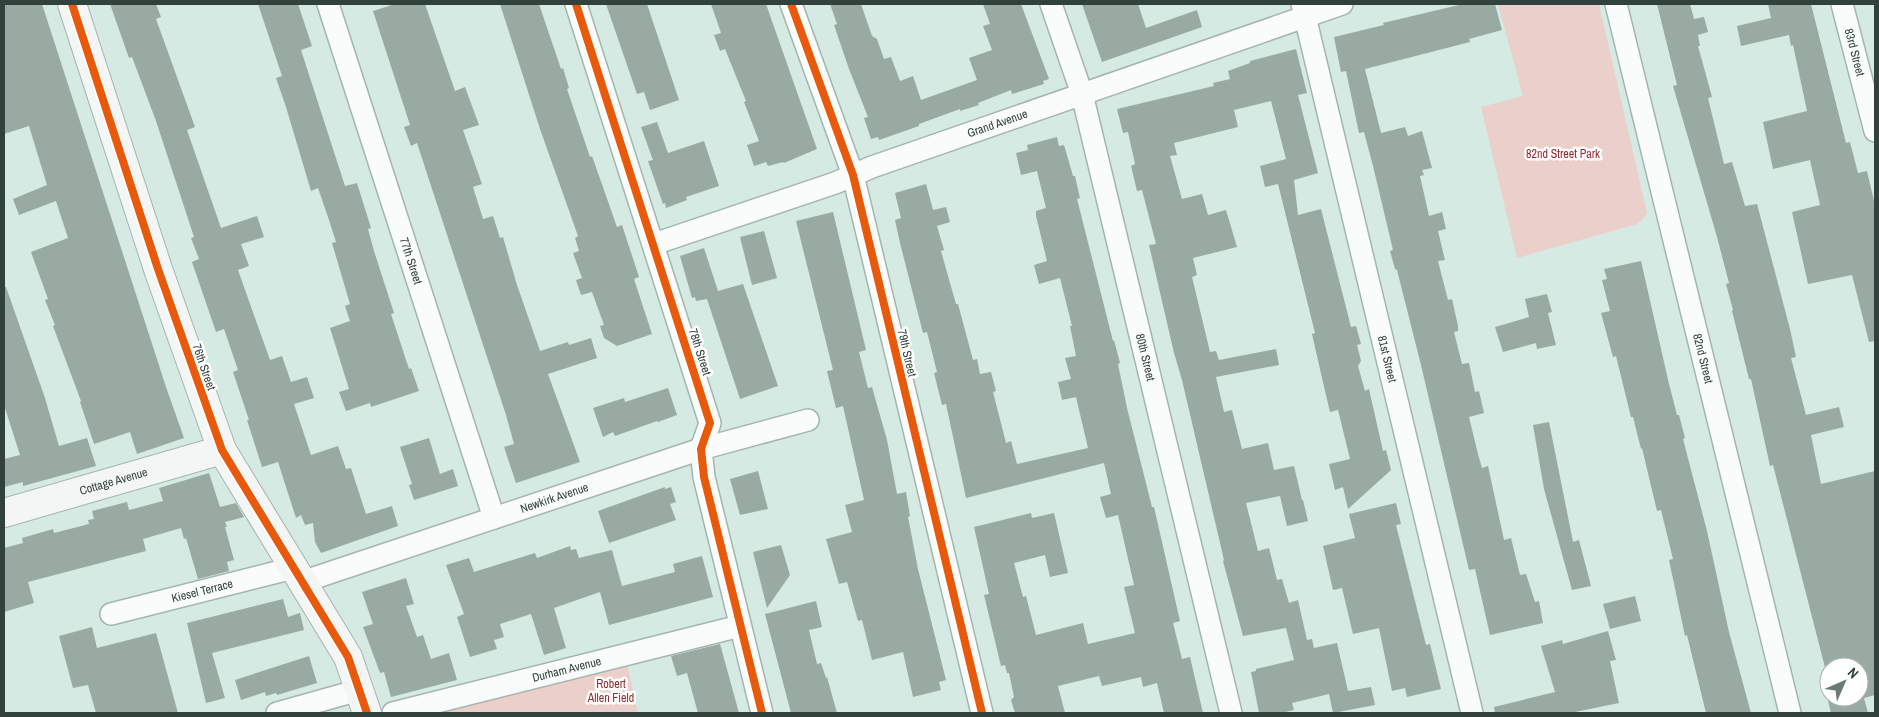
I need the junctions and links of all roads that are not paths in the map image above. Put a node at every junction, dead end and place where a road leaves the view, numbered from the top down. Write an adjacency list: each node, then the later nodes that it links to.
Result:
1 (72, 4): 16 (street, 76th Street)
2 (328, 4): 18 (street, 77th Street)
3 (576, 4): 13 (street, 78th Street)
4 (791, 4): 12 (street, 79th Street)
5 (1051, 4): 10 (street, 80th Street)
6 (1342, 4): 9 (street, Grand Avenue)
7 (1616, 4): 29 (street, 82nd Street)
8 (1842, 4): 11 (street, 83rd Street)
9 (1304, 10): 10 (street, Grand Avenue); 28 (street, 81st Street)
10 (1082, 94): 12 (street, Grand Avenue); 27 (street, 80th Street)
11 (1875, 131)
12 (853, 175): 13 (street, Grand Avenue); 26 (street, 79th Street)
13 (654, 244): 15 (street, 78th Street)
14 (808, 420): 15 (street, Newkirk Avenue)
15 (701, 449): 18 (street, Newkirk Avenue); 21 (street, 78th Street)
16 (222, 450): 17 (street, Cottage Avenue); 19 (street, 76th Street)
17 (4, 513)
18 (494, 518): 19 (street, Newkirk Avenue)
19 (297, 575): 20 (street, Kiesel Terrace); 22 (street, 76th Street)
20 (110, 614)
21 (740, 626): 24 (street, Durham Avenue); 25 (street, 78th Street)
22 (363, 702): 23 (street)
23 (277, 713)
24 (393, 713)
25 (762, 713)
26 (982, 713)
27 (1231, 713)
28 (1472, 713)
29 (1790, 713)

